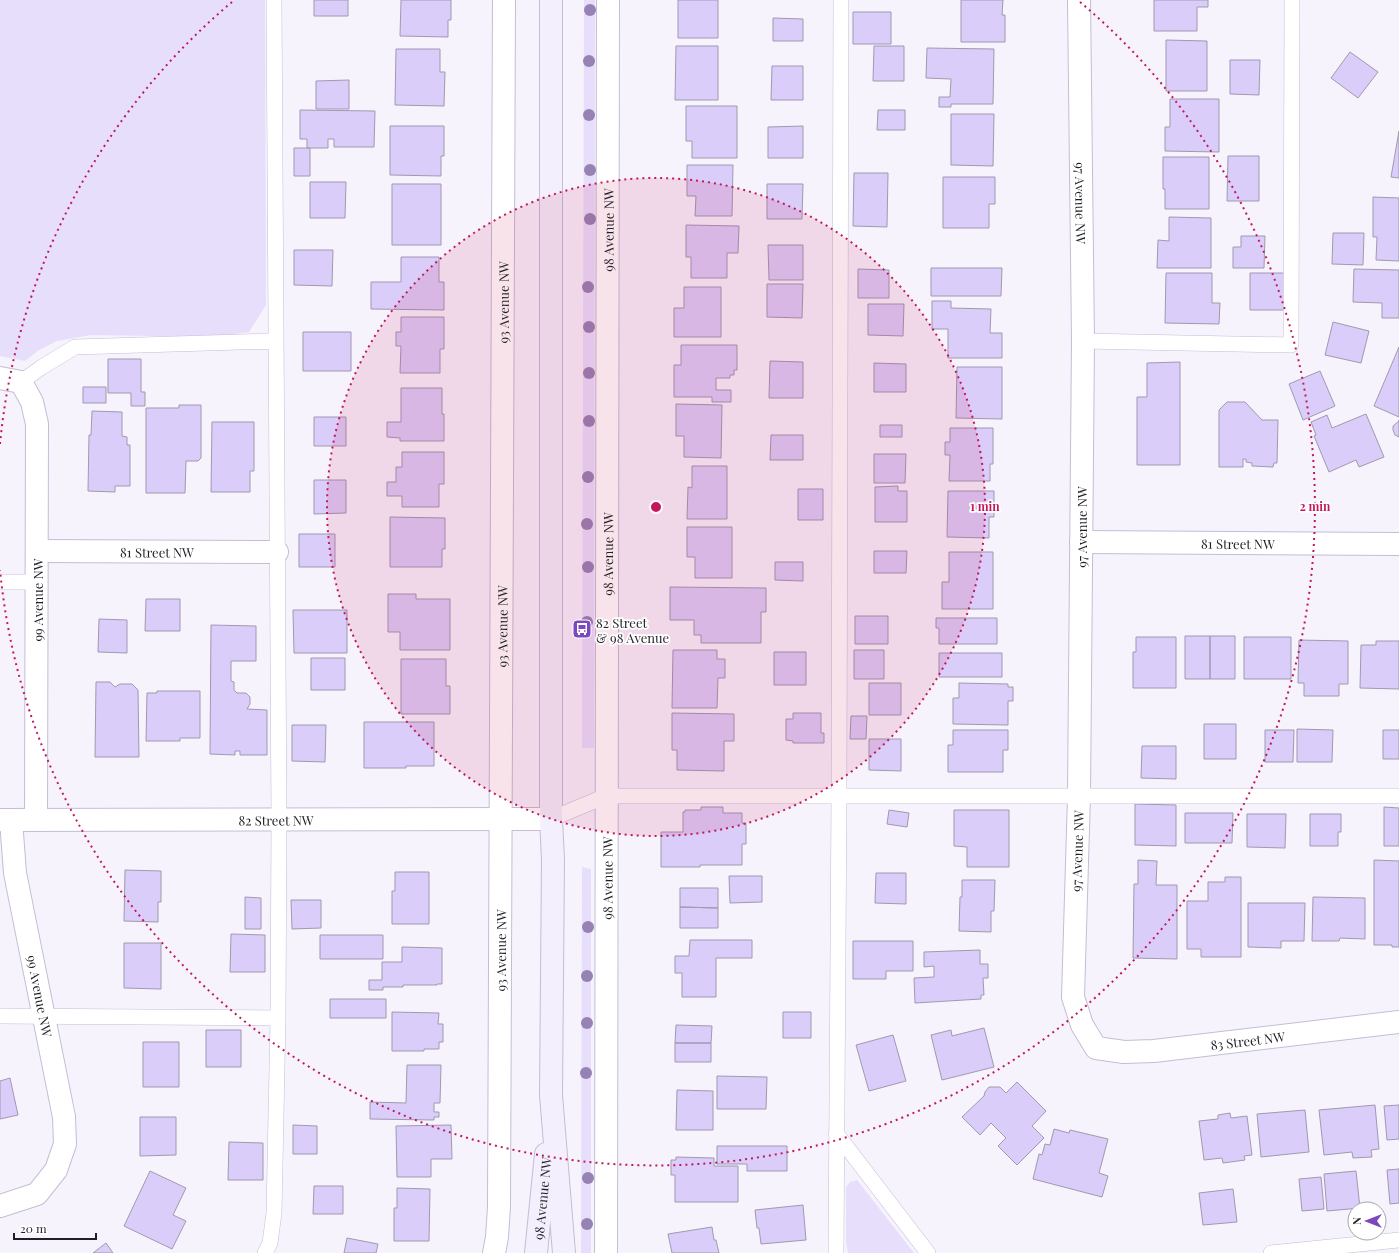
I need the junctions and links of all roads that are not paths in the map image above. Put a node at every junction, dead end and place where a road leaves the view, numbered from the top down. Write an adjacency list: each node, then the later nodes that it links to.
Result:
1 (274, 0): 9 (lane)
2 (504, 0): 22 (street, 93 Avenue NW)
3 (551, 0): 23 (main road, 98 Avenue NW)
4 (608, 0): 18 (street, 98 Avenue NW)
5 (841, 0): 19 (lane)
6 (1079, 0): 8 (street, 97 Avenue NW)
7 (1292, 0): 8 (lane)
8 (1082, 341): 12 (street, 97 Avenue NW)
9 (276, 342): 11 (lane); 15 (lane)
10 (0, 378): 11 (street)
11 (21, 382): 14 (street, 99 Avenue NW)
12 (1081, 542): 13 (street, 81 Street NW); 20 (street, 97 Avenue NW)
13 (1398, 542)
14 (37, 550): 15 (street, 81 Street NW); 17 (street, 99 Avenue NW)
15 (277, 552): 26 (lane)
16 (0, 582): 17 (lane)
17 (36, 582): 25 (street, 99 Avenue NW)
18 (606, 796): 19 (lane); 23 (lane); 40 (street, 98 Avenue NW)
19 (839, 796): 20 (lane); 33 (lane)
20 (1079, 796): 21 (lane); 31 (street, 97 Avenue NW)
21 (1399, 796)
22 (500, 819): 23 (street, 82 Street NW); 26 (street, 82 Street NW); 37 (street, 93 Avenue NW)
23 (552, 819): 32 (main road, 98 Avenue NW)
24 (6, 820): 25 (street, 82 Street NW); 28 (street, 99 Avenue NW)
25 (36, 820): 26 (street, 82 Street NW)
26 (279, 820): 29 (lane)
27 (0, 1016): 28 (lane)
28 (44, 1016): 29 (lane); 34 (street, 99 Avenue NW)
29 (278, 1018): 36 (lane)
30 (1399, 1022): 31 (street, 83 Street NW)
31 (1096, 1048)
32 (552, 1095): 38 (main road, 98 Avenue NW); 39 (main road, 98 Avenue NW)
33 (836, 1133): 41 (lane); 42 (lane)
34 (0, 1206)
35 (1399, 1240): 43 (lane)
36 (265, 1253)
37 (494, 1253)
38 (536, 1253)
39 (564, 1253)
40 (606, 1253)
41 (836, 1253)
42 (928, 1253)
43 (1271, 1253)

